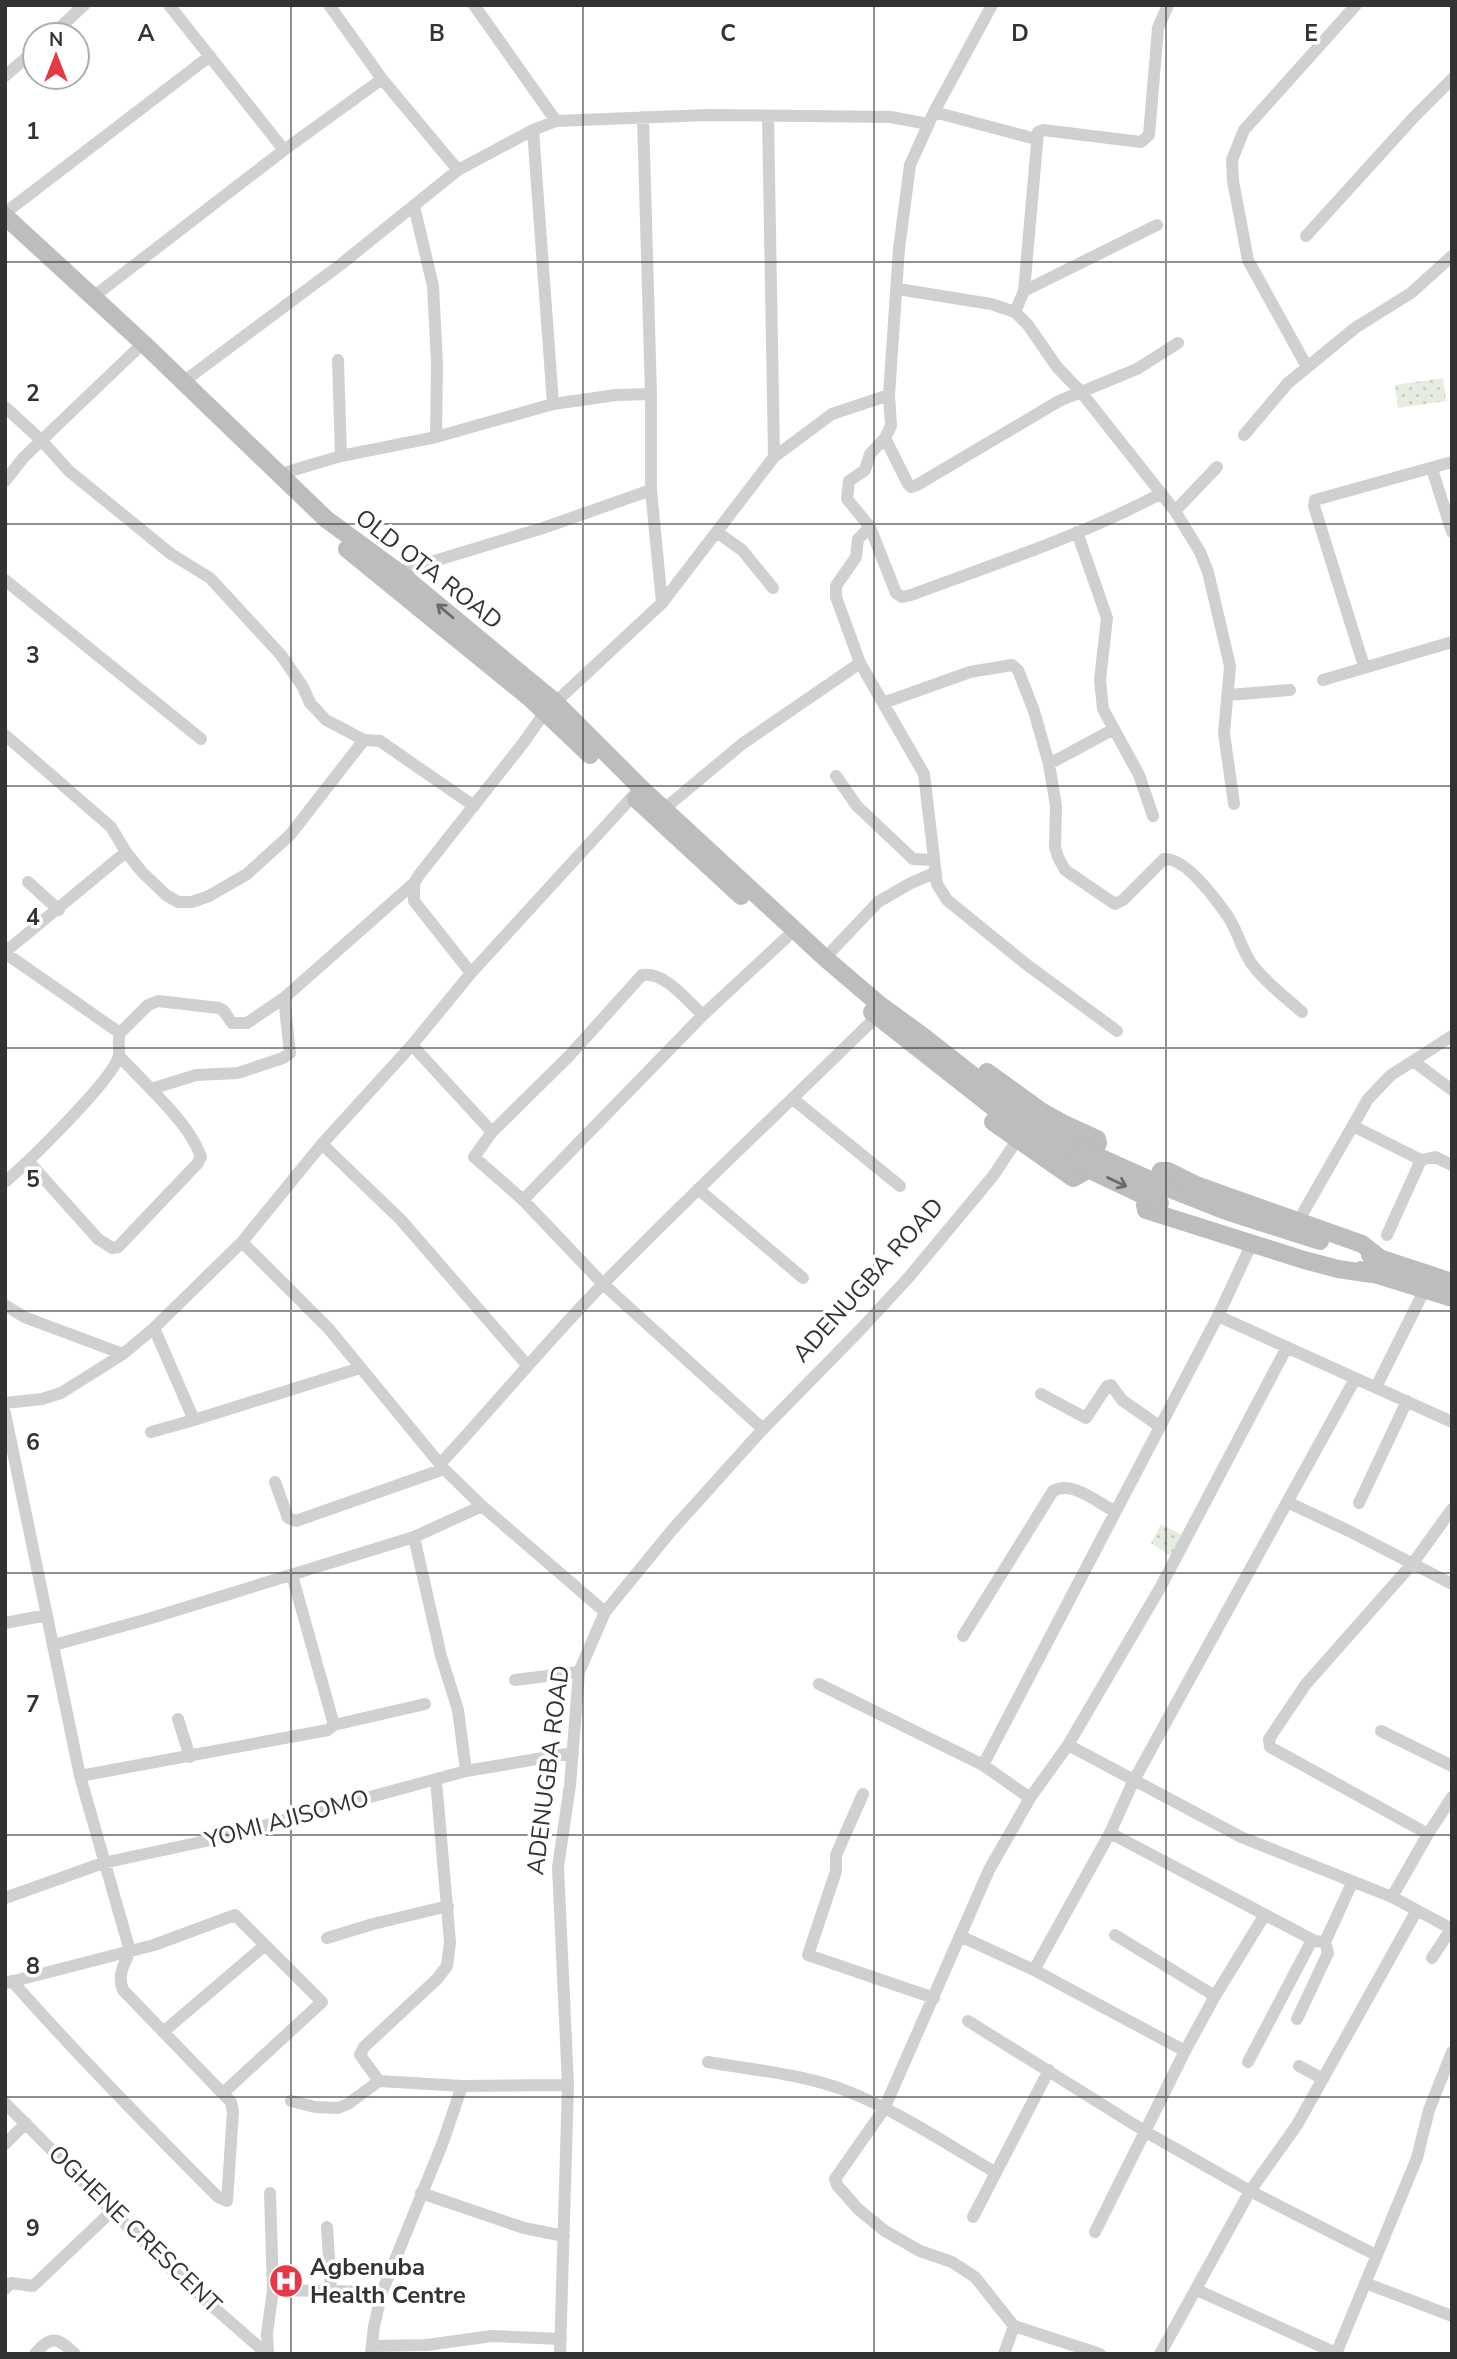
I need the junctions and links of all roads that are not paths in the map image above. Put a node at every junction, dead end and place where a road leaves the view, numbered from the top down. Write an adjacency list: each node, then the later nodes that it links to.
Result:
1 (84, 5): 8 (street)
2 (169, 5): 9 (street)
3 (329, 5): 12 (street)
4 (474, 5): 17 (street)
5 (992, 5): 16 (street)
6 (1168, 5): 19 (street)
7 (1356, 5): 35 (street)
8 (67, 21)
9 (210, 56): 20 (street); 23 (street)
10 (21, 62): 11 (street)
11 (5, 76)
12 (382, 79): 20 (street); 21 (street)
13 (1452, 79): 26 (street)
14 (768, 116): 15 (street); 16 (street); 47 (street)
15 (643, 117): 17 (street); 38 (street)
16 (931, 118): 19 (street); 28 (street)
17 (556, 121): 18 (street)
18 (533, 130): 21 (street); 40 (street)
19 (1036, 139): 29 (street)
20 (284, 150): 30 (street)
21 (458, 170): 22 (street)
22 (414, 206): 36 (street); 43 (street)
23 (5, 214): 30 (street, OLD OTA ROAD)
24 (1157, 225): 29 (street)
25 (5, 229): 33 (street, OLD OTA ROAD)
26 (1306, 236)
27 (1452, 256): 35 (street)
28 (898, 289): 31 (street); 39 (street)
29 (1024, 291): 31 (street)
30 (93, 297): 36 (street, OLD OTA ROAD)
31 (1015, 312): 37 (street)
32 (1178, 342): 37 (street)
33 (135, 351): 45 (street); 71 (street, OLD OTA ROAD)
34 (338, 360): 46 (street)
35 (1307, 367): 42 (street)
36 (183, 382): 51 (street, OLD OTA ROAD)
37 (1081, 393): 44 (street); 54 (street)
38 (652, 394): 40 (street); 53 (street)
39 (889, 395): 44 (street); 47 (street)
40 (553, 404): 43 (street)
41 (5, 407): 45 (street)
42 (1244, 435)
43 (436, 437): 46 (street)
44 (886, 438): 56 (street)
45 (41, 440): 52 (street); 75 (street)
46 (341, 456): 51 (street)
47 (774, 457): 59 (street)
48 (1452, 463): 50 (street)
49 (1217, 467): 55 (street)
50 (1432, 469): 58 (street); 66 (street)
51 (277, 475): 60 (street, OLD OTA ROAD)
52 (5, 481)
53 (651, 490): 60 (street); 63 (street)
54 (1160, 494): 55 (street); 57 (street)
55 (1175, 511): 69 (street)
56 (870, 527): 57 (street); 65 (street)
57 (1077, 532): 72 (street)
58 (1452, 532)
59 (718, 533): 62 (street); 63 (street)
60 (398, 572): 71 (street, OLD OTA ROAD, one-way to 60)
61 (5, 580): 74 (street)
62 (773, 587)
63 (662, 603): 71 (street)
64 (1452, 642): 66 (street)
65 (860, 663): 70 (street); 81 (street)
66 (1364, 666): 67 (street)
67 (1323, 680)
68 (1290, 690): 69 (street)
69 (1228, 695): 79 (street)
70 (883, 703): 76 (street); 84 (street)
71 (550, 707): 78 (street, OLD OTA ROAD); 80 (street); 81 (street, OLD OTA ROAD)
72 (1114, 729): 76 (street); 82 (street)
73 (5, 735): 83 (street)
74 (201, 738)
75 (364, 740): 80 (street); 83 (street)
76 (1049, 764): 93 (street)
77 (836, 776): 84 (street)
78 (633, 796): 88 (street, OLD OTA ROAD); 91 (street)
79 (1234, 804)
80 (474, 806): 86 (street)
81 (664, 809): 90 (street, OLD OTA ROAD)
82 (1153, 816)
83 (126, 852): 87 (street)
84 (934, 866): 90 (street); 96 (street)
85 (28, 882): 87 (street)
86 (414, 883): 91 (street); 92 (street)
87 (59, 910): 89 (street)
88 (786, 938): 90 (street, OLD OTA ROAD); 94 (street)
89 (5, 953): 97 (street)
90 (821, 962): 95 (street); 99 (street)
91 (471, 973): 100 (street)
92 (284, 998): 97 (street); 103 (street)
93 (1302, 1012)
94 (703, 1015): 107 (street); 116 (street)
95 (877, 1016): 99 (street); 105 (street)
96 (1116, 1031)
97 (120, 1033): 101 (street)
98 (1452, 1036): 102 (street)
99 (918, 1041): 108 (street); 108 (street); 121 (street, bridge)
100 (412, 1045): 107 (street); 109 (street)
101 (119, 1056): 103 (street); 111 (street)
102 (1413, 1061): 104 (street); 106 (street)
103 (151, 1089): 111 (street)
104 (1452, 1090)
105 (793, 1099): 114 (street); 115 (street)
106 (1353, 1126): 110 (street); 117 (street)
107 (492, 1132): 116 (street)
108 (1017, 1140): 143 (street, ADENUGBA ROAD)
109 (322, 1144): 119 (street); 132 (street)
110 (1421, 1160): 112 (street); 118 (street)
111 (29, 1162): 113 (street)
112 (1452, 1165)
113 (5, 1182)
114 (900, 1186)
115 (698, 1189): 123 (street); 124 (street)
116 (523, 1200): 124 (street)
117 (1304, 1210)
118 (1387, 1235)
119 (242, 1242): 129 (street); 133 (street)
120 (1252, 1243): 121 (street); 121 (street); 128 (street)
121 (1377, 1266): 122 (street); 125 (street)
122 (1451, 1276)
123 (803, 1278)
124 (603, 1284): 132 (street); 143 (street)
125 (1425, 1289): 126 (street); 135 (street)
126 (1452, 1297)
127 (5, 1306): 131 (street)
128 (1218, 1316): 130 (street); 142 (street)
129 (154, 1328): 131 (street); 140 (street)
130 (1287, 1347): 134 (street); 168 (street)
131 (123, 1354): 138 (street)
132 (527, 1365): 145 (street)
133 (360, 1368): 140 (street); 145 (street)
134 (1355, 1379): 135 (street); 147 (street)
135 (1376, 1387): 137 (street)
136 (1041, 1394): 142 (street)
137 (1407, 1401): 141 (street); 148 (street)
138 (5, 1403)
139 (5, 1413): 157 (street)
140 (194, 1420): 144 (street)
141 (1452, 1422)
142 (1159, 1426): 151 (street)
143 (763, 1429): 156 (street, ADENUGBA ROAD)
144 (151, 1432)
145 (442, 1467): 146 (street); 149 (street)
146 (275, 1482)
147 (1287, 1503): 153 (street); 176 (street)
148 (1359, 1503)
149 (482, 1506): 152 (street); 156 (street)
150 (1452, 1509): 153 (street)
151 (1114, 1511): 159 (street); 171 (street)
152 (414, 1536): 154 (street); 173 (street)
153 (1413, 1563): 155 (street); 181 (street)
154 (292, 1575): 160 (street); 166 (street)
155 (1452, 1584)
156 (605, 1612): 161 (street, ADENUGBA ROAD)
157 (47, 1615): 158 (street); 160 (street)
158 (5, 1623)
159 (963, 1636)
160 (54, 1645): 174 (street)
161 (579, 1672): 162 (street); 169 (street, ADENUGBA ROAD)
162 (515, 1680)
163 (819, 1684): 171 (street)
164 (425, 1704): 166 (street)
165 (178, 1719): 170 (street)
166 (334, 1725): 170 (street)
167 (1381, 1731): 172 (street)
168 (1068, 1745): 176 (street); 179 (street)
169 (573, 1753): 173 (street, YOMI AJISOMO); 213 (street, ADENUGBA ROAD)
170 (190, 1757): 174 (street)
171 (983, 1765): 179 (street)
172 (1452, 1766)
173 (466, 1771): 175 (street, YOMI AJISOMO)
174 (80, 1776): 182 (street)
175 (436, 1780): 182 (street, YOMI AJISOMO); 186 (street)
176 (1133, 1782): 180 (street); 183 (street)
177 (863, 1794): 201 (street)
178 (1452, 1797): 181 (street)
179 (1030, 1798): 191 (street)
180 (1110, 1833): 188 (street); 198 (street)
181 (1428, 1834): 184 (street)
182 (103, 1863): 185 (street, YOMI AJISOMO); 196 (street)
183 (1352, 1883): 184 (street); 194 (street)
184 (1392, 1897): 187 (street)
185 (5, 1898)
186 (448, 1906): 192 (street); 212 (street)
187 (1417, 1910): 189 (street); 211 (street)
188 (1264, 1916): 193 (street); 200 (street)
189 (1451, 1929): 197 (street)
190 (1115, 1935): 200 (street)
191 (960, 1936): 198 (street); 201 (street)
192 (327, 1938)
193 (1312, 1940): 194 (street); 208 (street)
194 (1325, 1942): 202 (street)
195 (264, 1946): 196 (street); 204 (street); 215 (street)
196 (130, 1951): 199 (street); 204 (street)
197 (1432, 1958)
198 (1034, 1970): 205 (street)
199 (9, 1982): 215 (street)
200 (1215, 1996): 205 (street)
201 (934, 1998): 218 (street)
202 (1297, 2019)
203 (968, 2021): 210 (street)
204 (163, 2032): 215 (street)
205 (1185, 2051): 220 (street)
206 (1452, 2052): 231 (street)
207 (708, 2062): 218 (street)
208 (1248, 2062)
209 (1299, 2066): 211 (street)
210 (1049, 2070): 220 (street); 222 (street)
211 (1322, 2079): 223 (street)
212 (379, 2081): 214 (street); 216 (street)
213 (568, 2085): 214 (street); 230 (street, ADENUGBA ROAD)
214 (462, 2086): 225 (street)
215 (223, 2093)
216 (291, 2101)
217 (5, 2102): 219 (street, OGHENE CRESCENT)
218 (884, 2109): 222 (street); 239 (street)
219 (26, 2123): 221 (street); 226 (street, OGHENE CRESCENT)
220 (1146, 2132): 223 (street); 229 (street)
221 (5, 2144)
222 (995, 2172): 227 (street)
223 (1250, 2192): 231 (street); 236 (street)
224 (270, 2193): 234 (street)
225 (421, 2193): 230 (street); 237 (street)
226 (111, 2211): 233 (street); 245 (street, OGHENE CRESCENT)
227 (973, 2217)
228 (327, 2227): 235 (street)
229 (1095, 2232)
230 (564, 2236): 240 (street, ADENUGBA ROAD)
231 (1376, 2255): 232 (street)
232 (1365, 2283): 238 (street); 242 (street)
233 (5, 2290)
234 (273, 2290): 235 (street); 245 (street)
235 (331, 2290): 237 (street)
236 (1197, 2290): 242 (street); 249 (street)
237 (382, 2292): 241 (street)
238 (1452, 2316)
239 (1014, 2326): 247 (street); 248 (street)
240 (561, 2339): 241 (street); 246 (street, ADENUGBA ROAD)
241 (372, 2350)
242 (1336, 2353)
243 (35, 2354): 244 (street)
244 (75, 2354)
245 (267, 2354)
246 (560, 2354)
247 (1004, 2354)
248 (1100, 2354)
249 (1160, 2354)

